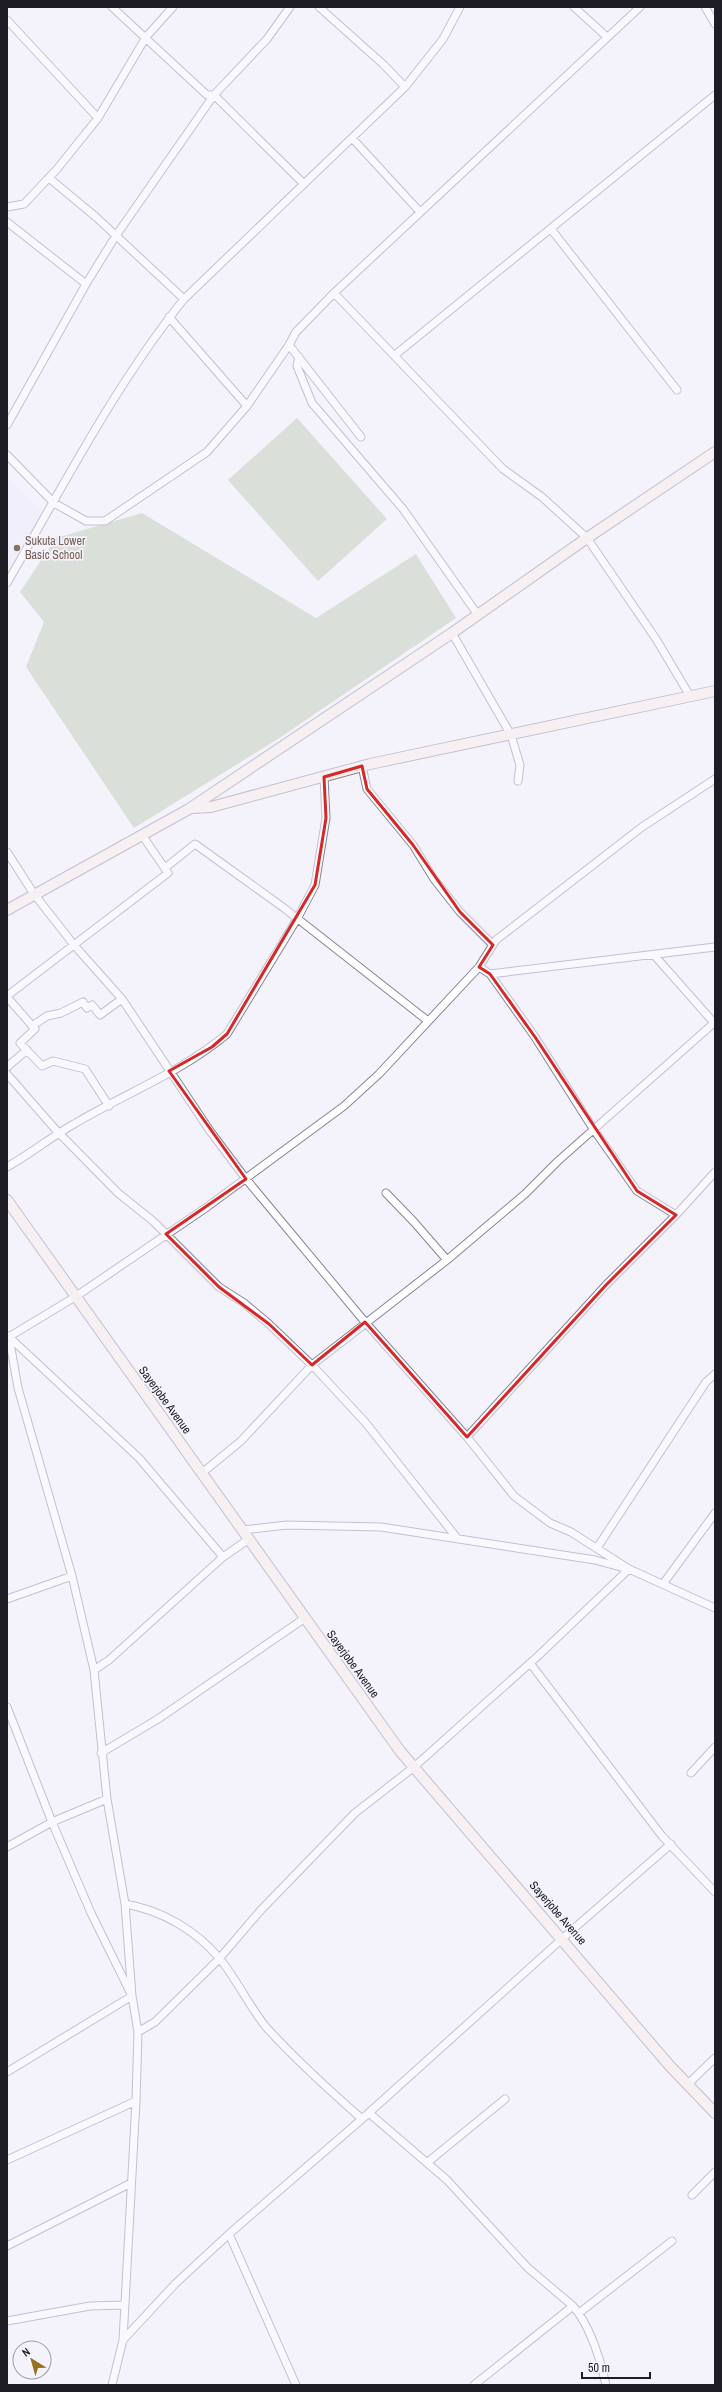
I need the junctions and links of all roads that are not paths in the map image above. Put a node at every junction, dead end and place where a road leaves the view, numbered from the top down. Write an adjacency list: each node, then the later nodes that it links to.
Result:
1 (112, 7): 11 (street)
2 (173, 7): 11 (street)
3 (290, 7): 14 (street)
4 (319, 7): 13 (street)
5 (460, 7): 13 (street)
6 (574, 7): 12 (street)
7 (640, 7): 12 (street)
8 (705, 7): 10 (street)
9 (7, 20): 16 (street)
10 (715, 24)
11 (146, 37): 14 (street); 16 (street)
12 (607, 37): 21 (street)
13 (405, 87): 17 (street)
14 (214, 95): 19 (street); 24 (street)
15 (715, 95): 23 (street)
16 (98, 118): 18 (street)
17 (352, 138): 19 (street); 21 (street)
18 (49, 178): 20 (street); 24 (street)
19 (304, 184): 27 (street)
20 (7, 208)
21 (420, 212): 26 (street)
22 (7, 222): 25 (street)
23 (551, 229): 30 (street); 32 (street)
24 (115, 237): 25 (street); 27 (street)
25 (86, 284): 34 (street)
26 (334, 293): 29 (street); 30 (street)
27 (184, 299): 28 (street)
28 (169, 318): 33 (street); 38 (street)
29 (289, 345): 31 (street); 33 (street)
30 (395, 355): 39 (street)
31 (299, 358): 35 (street); 41 (street)
32 (677, 390)
33 (247, 406): 38 (street)
34 (7, 425)
35 (362, 437)
36 (715, 452): 39 (street)
37 (7, 455): 38 (street)
38 (54, 503): 40 (street)
39 (587, 538): 41 (street); 44 (street)
40 (7, 583)
41 (478, 615): 42 (street)
42 (452, 633): 45 (street); 50 (street)
43 (715, 692): 44 (street)
44 (690, 696): 45 (street)
45 (511, 735): 46 (street); 49 (street)
46 (362, 766): 47 (street); 58 (street)
47 (324, 777): 50 (street); 56 (street)
48 (715, 779): 58 (street)
49 (518, 781)
50 (189, 809): 51 (street)
51 (142, 835): 53 (street); 54 (street)
52 (7, 852): 54 (street)
53 (165, 868): 56 (street); 57 (street)
54 (34, 894): 55 (street); 57 (street)
55 (7, 910)
56 (297, 919): 65 (street); 70 (street)
57 (74, 945): 63 (street); 64 (street)
58 (493, 946): 61 (street)
59 (715, 947): 60 (street)
60 (654, 954): 62 (street); 66 (street)
61 (479, 967): 62 (street); 65 (street)
62 (490, 974): 73 (street)
63 (7, 997): 67 (street)
64 (122, 998): 67 (street); 70 (street)
65 (428, 1021): 77 (street)
66 (714, 1023): 73 (street)
67 (32, 1026): 68 (street)
68 (26, 1050): 69 (street); 72 (street)
69 (7, 1067)
70 (170, 1071): 72 (street); 77 (street)
71 (7, 1074): 74 (street)
72 (110, 1106): 74 (street)
73 (594, 1130): 80 (street); 82 (street)
74 (60, 1134): 75 (street); 81 (street)
75 (7, 1168)
76 (715, 1172): 80 (street)
77 (246, 1179): 81 (street); 84 (street)
78 (386, 1193): 82 (street)
79 (7, 1200): 83 (street, Sayerjobe Avenue)
80 (676, 1215): 88 (street)
81 (166, 1234): 83 (street); 86 (street)
82 (447, 1260): 84 (street)
83 (75, 1297): 85 (street); 89 (street, Sayerjobe Avenue)
84 (365, 1322): 86 (street); 88 (street)
85 (8, 1336): 95 (street); 97 (street)
86 (312, 1365): 89 (street); 92 (street)
87 (715, 1374): 94 (street)
88 (467, 1437): 94 (street)
89 (202, 1474): 91 (street, Sayerjobe Avenue)
90 (715, 1513): 98 (street)
91 (242, 1530): 92 (street); 93 (street, Sayerjobe Avenue)
92 (457, 1538): 96 (street)
93 (249, 1539): 95 (street); 101 (street, Sayerjobe Avenue)
94 (597, 1548): 96 (street)
95 (223, 1557): 103 (street)
96 (630, 1569): 98 (street); 102 (street)
97 (72, 1576): 99 (street); 103 (street)
98 (663, 1584): 100 (street)
99 (7, 1599)
100 (715, 1608)
101 (305, 1618): 106 (street); 107 (street, Sayerjobe Avenue)
102 (530, 1663): 107 (street); 111 (street)
103 (94, 1670): 106 (street)
104 (7, 1710): 110 (street)
105 (715, 1747): 108 (street)
106 (101, 1753): 109 (street)
107 (414, 1767): 115 (street, Sayerjobe Avenue); 116 (street)
108 (691, 1773)
109 (107, 1799): 110 (street); 114 (street)
110 (52, 1822): 112 (street); 117 (street)
111 (670, 1844): 113 (street); 115 (street)
112 (7, 1848)
113 (715, 1892)
114 (125, 1904): 116 (street); 117 (street)
115 (563, 1938): 121 (street, Sayerjobe Avenue); 124 (street)
116 (219, 1959): 118 (street); 126 (street)
117 (132, 1996): 118 (street); 120 (street)
118 (138, 2032): 123 (street)
119 (715, 2058): 121 (street)
120 (7, 2072)
121 (688, 2084): 125 (street, Sayerjobe Avenue)
122 (505, 2099): 128 (street)
123 (136, 2101): 127 (street); 130 (street)
124 (369, 2113): 126 (street); 128 (street)
125 (715, 2113)
126 (362, 2120): 132 (street)
127 (7, 2160)
128 (428, 2162): 136 (street)
129 (715, 2172): 131 (street)
130 (131, 2183): 134 (street); 135 (street)
131 (692, 2195)
132 (229, 2234): 139 (street); 141 (street)
133 (672, 2241): 137 (street)
134 (7, 2246)
135 (123, 2305): 138 (street); 139 (street)
136 (573, 2306): 137 (street); 142 (street)
137 (579, 2313): 143 (street)
138 (7, 2322)
139 (123, 2340): 140 (street)
140 (112, 2385)
141 (296, 2385)
142 (474, 2385)
143 (606, 2385)

